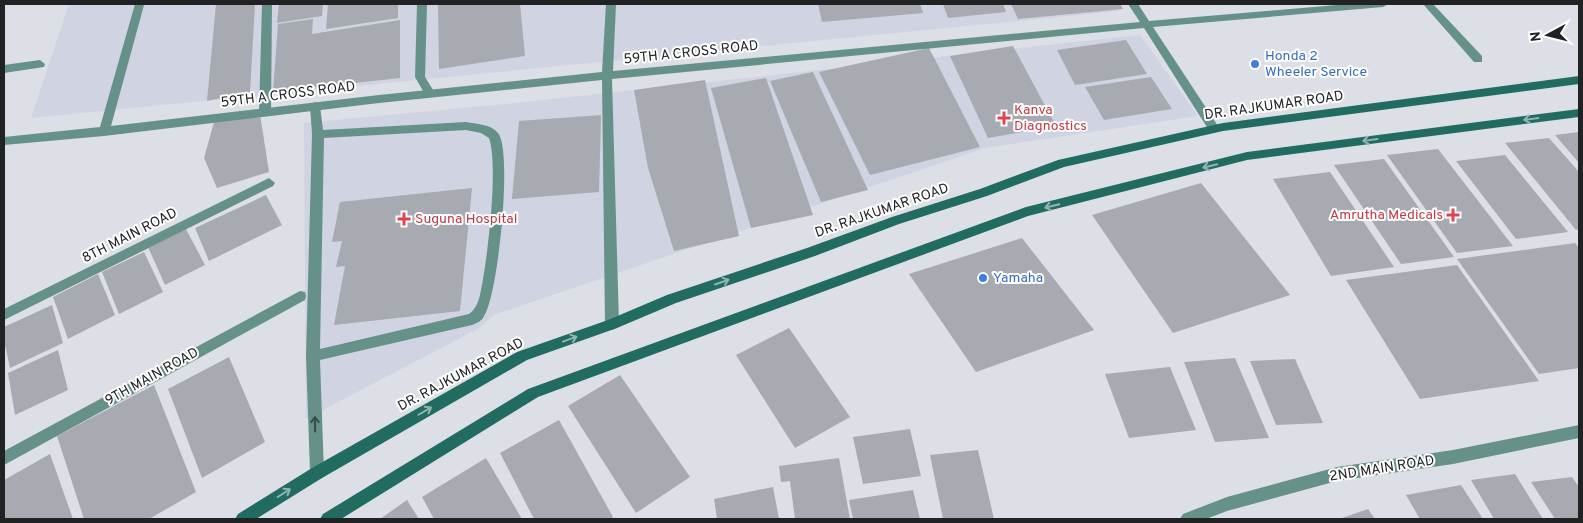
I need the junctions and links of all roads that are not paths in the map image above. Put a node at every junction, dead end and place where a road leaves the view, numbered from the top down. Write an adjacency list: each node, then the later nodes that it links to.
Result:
1 (267, 4): 16 (street)
2 (422, 4): 14 (street)
3 (611, 4): 12 (street)
4 (1132, 4): 8 (street)
5 (1383, 4): 8 (street, 59TH A CROSS ROAD)
6 (1428, 4): 9 (street)
7 (138, 5): 19 (street)
8 (1146, 24): 12 (street, 59TH A CROSS ROAD); 18 (street)
9 (1478, 59)
10 (40, 64): 11 (street)
11 (4, 69)
12 (607, 76): 14 (street, 59TH A CROSS ROAD); 25 (street)
13 (1579, 80): 18 (main road, DR. RAJKUMAR ROAD)
14 (430, 93): 15 (street, 59TH A CROSS ROAD)
15 (315, 106): 16 (street, 59TH A CROSS ROAD); 20 (street)
16 (264, 112): 19 (street, 59TH A CROSS ROAD)
17 (1579, 113): 31 (main road, one-way to 31)
18 (1214, 129): 25 (main road, DR. RAJKUMAR ROAD, one-way to 18)
19 (104, 132): 21 (street, 59TH A CROSS ROAD)
20 (318, 134): 26 (street); 26 (street)
21 (4, 142)
22 (269, 183): 24 (street, 8TH MAIN ROAD)
23 (300, 296): 28 (street, 9TH MAIN ROAD)
24 (4, 316)
25 (612, 324): 29 (main road, DR. RAJKUMAR ROAD, one-way to 25)
26 (313, 356): 29 (street, one-way to 26)
27 (1579, 431): 32 (street, 2ND MAIN ROAD)
28 (4, 458)
29 (316, 473): 30 (main road, DR. RAJKUMAR ROAD, one-way to 29)
30 (243, 519)
31 (328, 519)
32 (1188, 519)

